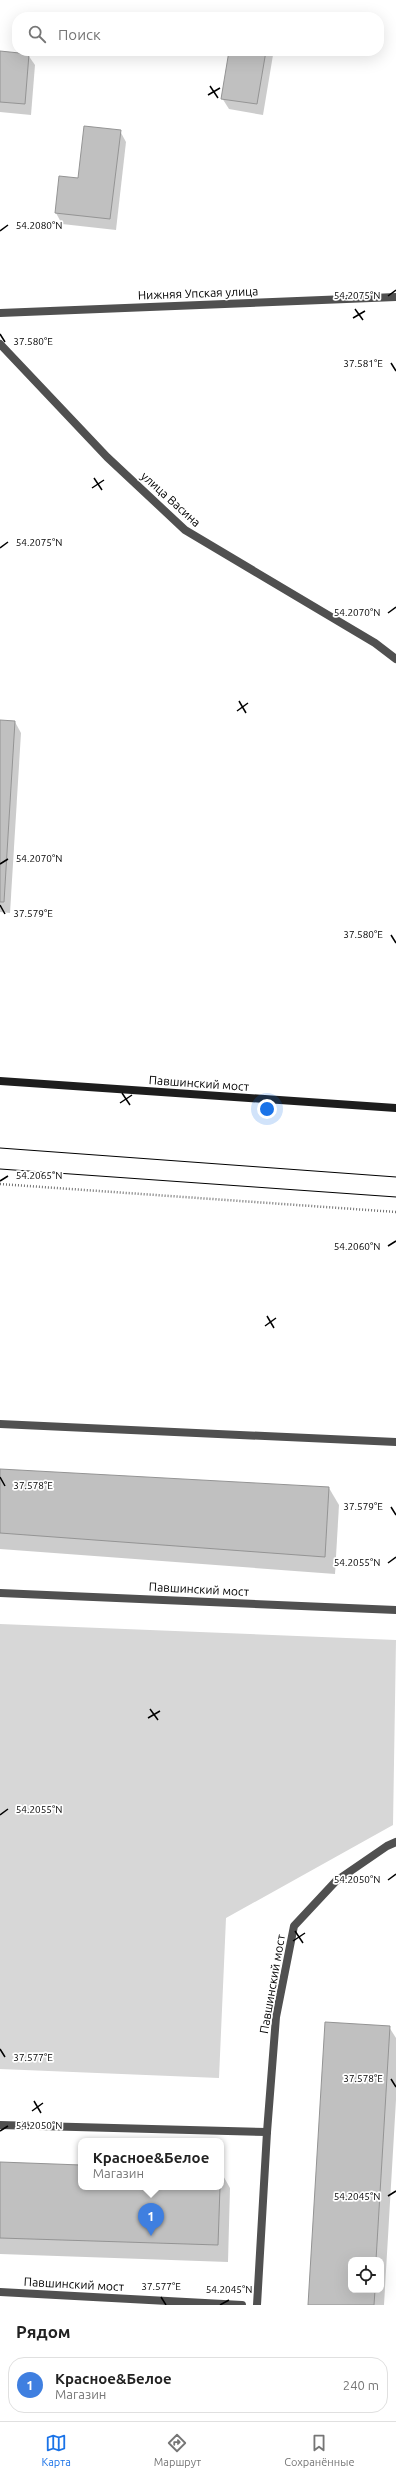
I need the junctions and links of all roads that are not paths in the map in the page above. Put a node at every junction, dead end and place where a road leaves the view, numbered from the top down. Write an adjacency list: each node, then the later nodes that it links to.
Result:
1 (396, 297): 2 (street, Нижняя Упская улица)
2 (0, 313)
3 (0, 344): 4 (street, улица Васина)
4 (396, 659)
5 (0, 1082): 6 (main road, Павшинский мост)
6 (396, 1108)
7 (0, 1424): 8 (street)
8 (396, 1442)
9 (0, 1593): 10 (street, Павшинский мост)
10 (396, 1610)
11 (396, 1842): 13 (street, Павшинский мост)
12 (0, 2125): 13 (street)
13 (266, 2132): 16 (street, Павшинский мост)
14 (0, 2292): 15 (street, Павшинский мост)
15 (242, 2305)
16 (257, 2305)

